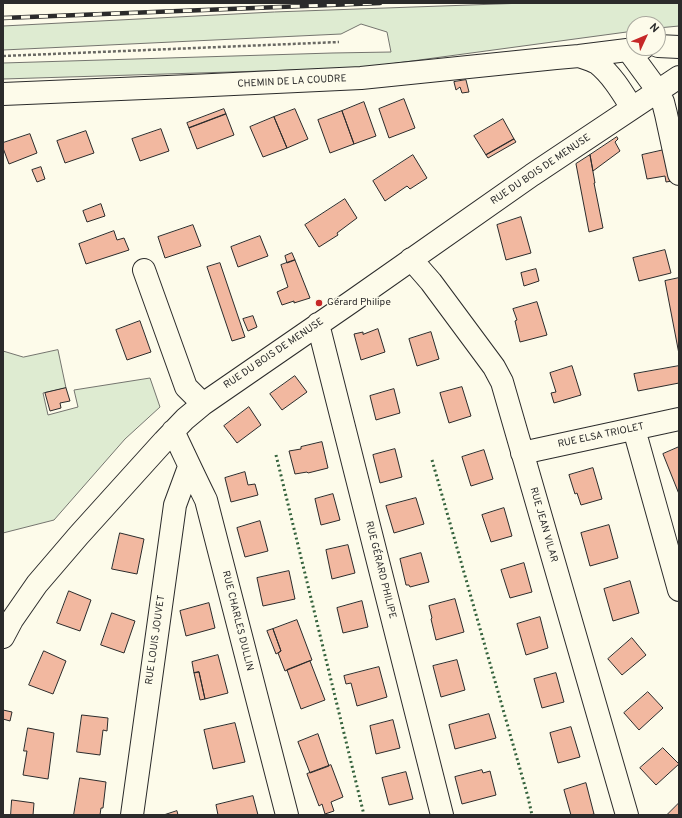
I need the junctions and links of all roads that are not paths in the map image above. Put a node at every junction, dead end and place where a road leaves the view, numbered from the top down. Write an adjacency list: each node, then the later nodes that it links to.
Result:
1 (666, 46): 2 (street)
2 (679, 47)
3 (626, 50): 4 (street, CHEMIN DE LA COUDRE)
4 (579, 56): 8 (street, CHEMIN DE LA COUDRE); 9 (street)
5 (639, 56): 7 (street)
6 (679, 77): 7 (street, RUE DU BOIS DE MENUSE)
7 (658, 91): 9 (street, RUE DU BOIS DE MENUSE); 10 (street)
8 (3, 94)
9 (632, 108): 11 (street, RUE DU BOIS DE MENUSE)
10 (679, 174)
11 (411, 260): 13 (street, RUE DU BOIS DE MENUSE); 18 (street, RUE JEAN VILAR)
12 (144, 270): 14 (street)
13 (318, 324): 14 (street, RUE DU BOIS DE MENUSE); 24 (street, RUE GÉRARD PHILIPE)
14 (203, 404): 17 (street, RUE DU BOIS DE MENUSE)
15 (679, 418): 16 (street, RUE ELSA TRIOLET)
16 (634, 429): 18 (street, RUE ELSA TRIOLET); 20 (street)
17 (173, 431): 19 (street, RUE CHARLES DULLIN); 21 (street, RUE DU BOIS DE MENUSE)
18 (522, 453): 25 (street, RUE JEAN VILAR)
19 (189, 467): 22 (street, RUE LOUIS JOUVET); 23 (street, RUE CHARLES DULLIN)
20 (679, 588)
21 (3, 636)
22 (132, 815)
23 (286, 815)
24 (442, 815)
25 (627, 815)

